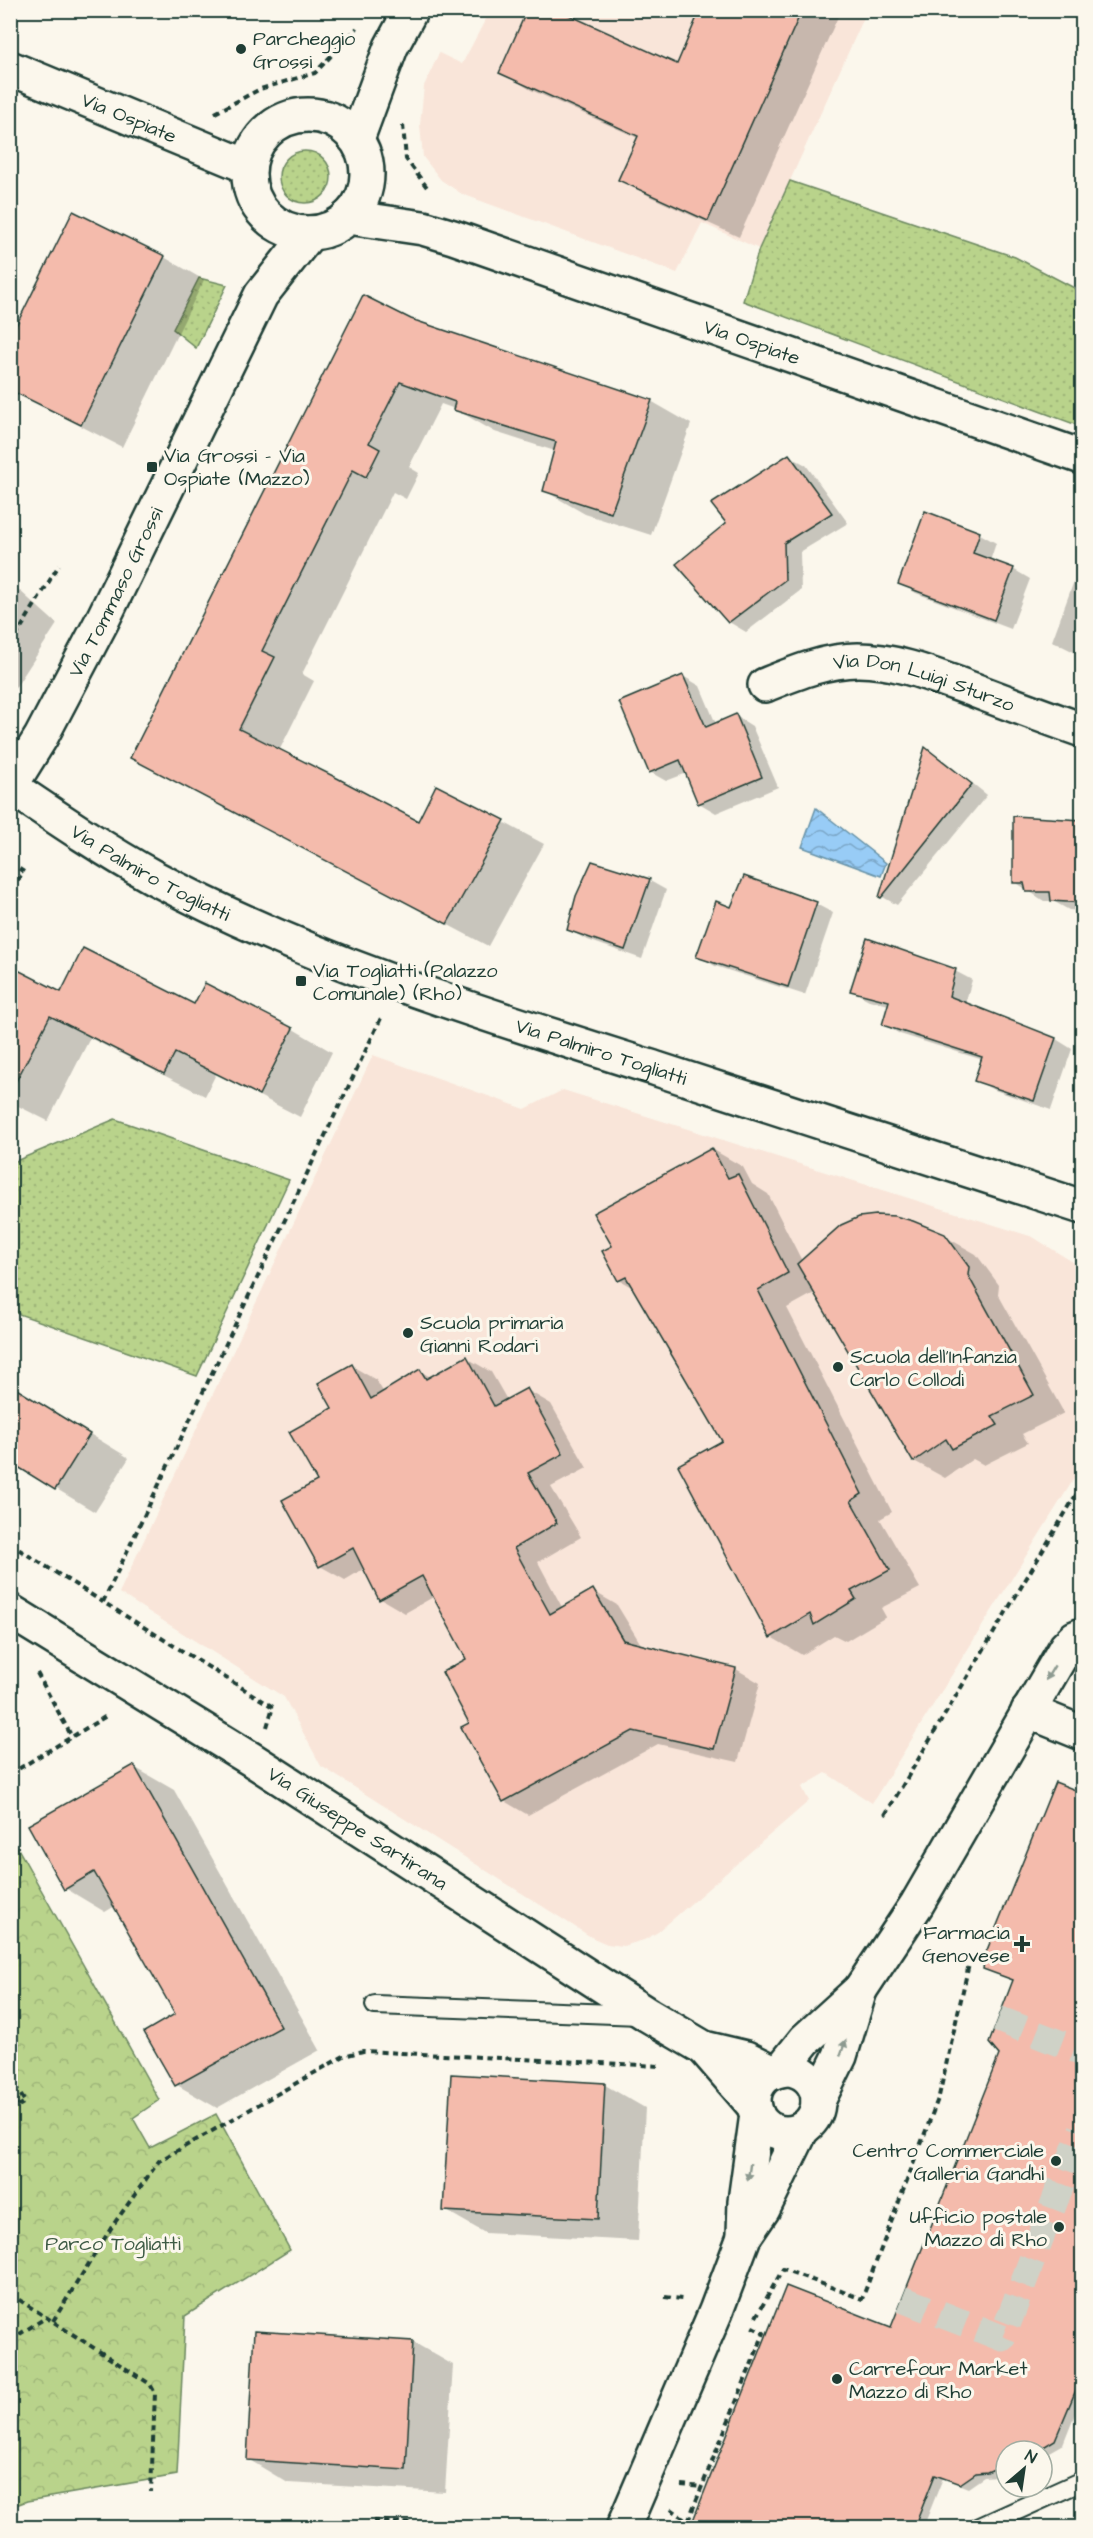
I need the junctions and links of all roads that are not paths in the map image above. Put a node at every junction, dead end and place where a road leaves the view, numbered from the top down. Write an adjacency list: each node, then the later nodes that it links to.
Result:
1 (411, 10): 2 (street)
2 (391, 47): 4 (street); 5 (street)
3 (10, 68): 6 (street, Via Ospiate)
4 (328, 118): 5 (street); 6 (street)
5 (357, 139): 7 (street)
6 (249, 167): 8 (street)
7 (356, 205): 9 (street); 11 (street, Via Ospiate)
8 (271, 218): 9 (street); 10 (street, Via Tommaso Grossi)
9 (310, 233): 10 (street, Via Tommaso Grossi)
10 (261, 295): 14 (street, Via Tommaso Grossi)
11 (1083, 457)
12 (765, 685): 13 (street, Via Don Luigi Sturzo)
13 (1083, 730)
14 (11, 787): 15 (street, Via Palmiro Togliatti)
15 (1083, 1207)
16 (10, 1611): 22 (street, Via Giuseppe Sartirana)
17 (1083, 1635): 18 (street, one-way to 18)
18 (1028, 1711): 19 (street); 20 (street)
19 (1083, 1733)
20 (860, 1990): 24 (street); 25 (street, one-way to 20)
21 (375, 2005): 22 (lane)
22 (648, 2015): 23 (street, Via Giuseppe Sartirana)
23 (704, 2048): 24 (street, Via Giuseppe Sartirana); 26 (street, Via Giuseppe Sartirana)
24 (777, 2071): 25 (street); 26 (street)
25 (818, 2101): 27 (street)
26 (756, 2111): 27 (street); 28 (street, one-way to 28)
27 (802, 2129): 28 (street)
28 (744, 2237): 30 (street)
29 (1083, 2481): 31 (lane)
30 (623, 2528)
31 (978, 2528)

